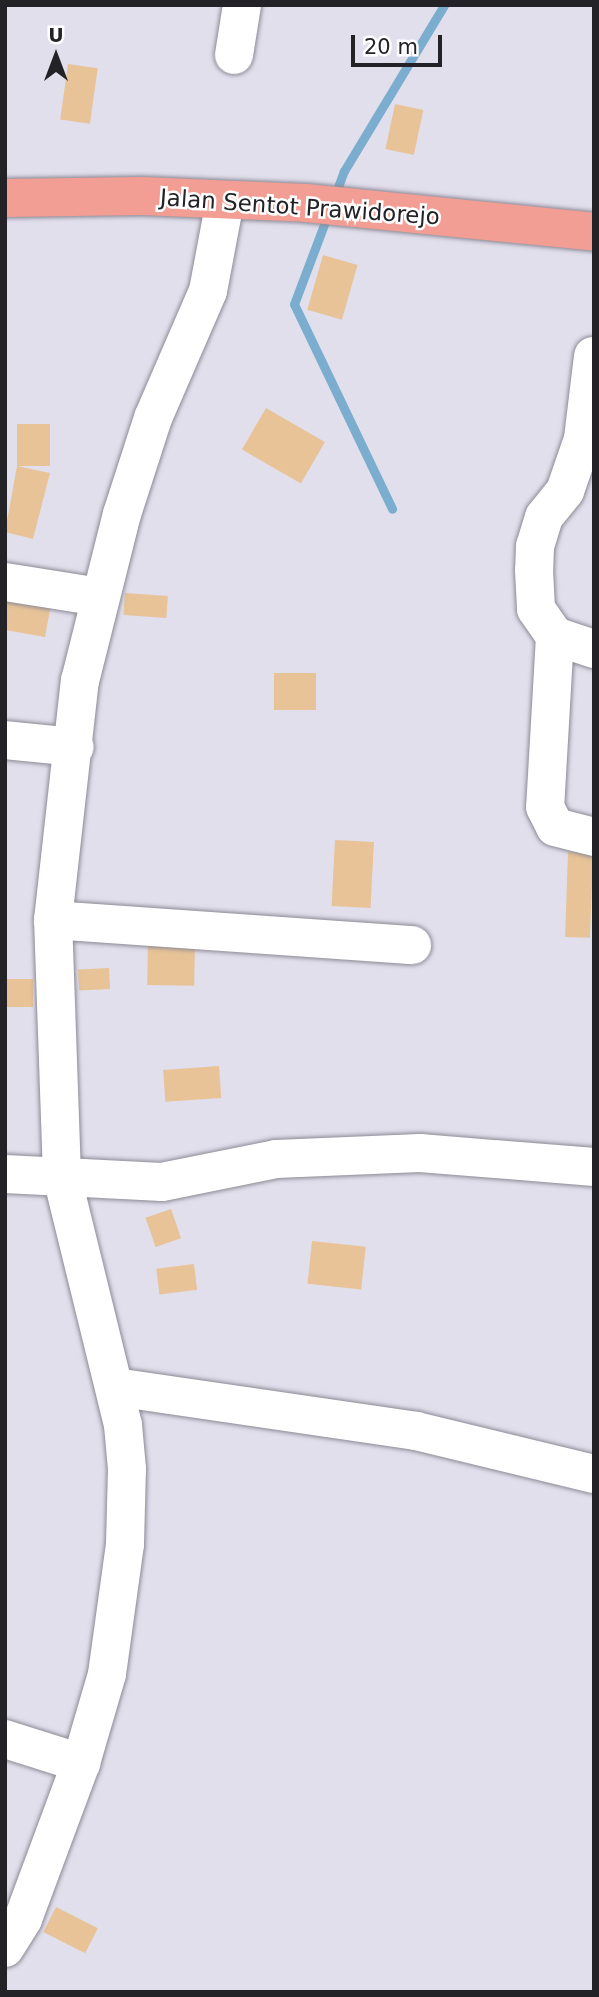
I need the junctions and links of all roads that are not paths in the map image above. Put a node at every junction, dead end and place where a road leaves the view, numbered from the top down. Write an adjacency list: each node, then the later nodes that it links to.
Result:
1 (242, 5): 2 (street)
2 (234, 55)
3 (5, 198): 4 (main road, Jalan Sentot Prawidorejo)
4 (225, 201): 5 (main road, Jalan Sentot Prawidorejo); 8 (street)
5 (594, 232)
6 (593, 356): 9 (street)
7 (5, 582): 8 (street)
8 (100, 597): 12 (street)
9 (555, 636): 10 (street); 13 (street)
10 (594, 649)
11 (5, 740): 12 (street)
12 (75, 747): 14 (street)
13 (594, 837)
14 (53, 920): 15 (street); 18 (street)
15 (412, 945)
16 (594, 1167): 18 (street)
17 (5, 1174): 18 (street)
18 (62, 1176): 19 (street)
19 (115, 1387): 20 (street); 22 (street)
20 (594, 1474)
21 (5, 1739): 22 (street)
22 (81, 1763): 23 (street)
23 (5, 1948)

